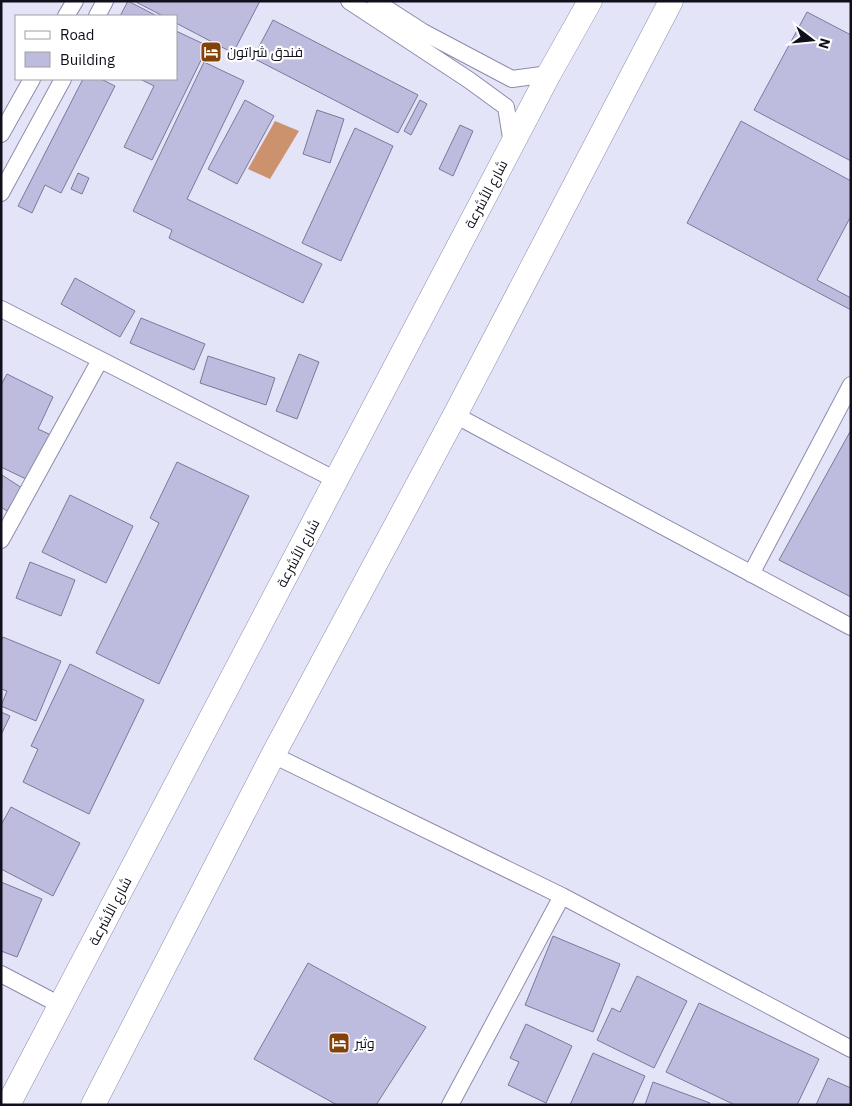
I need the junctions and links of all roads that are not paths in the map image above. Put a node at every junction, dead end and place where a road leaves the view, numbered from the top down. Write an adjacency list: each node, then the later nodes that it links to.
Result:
1 (75, 1): 8 (street)
2 (105, 1): 9 (street)
3 (348, 1): 14 (street)
4 (376, 1): 10 (street)
5 (590, 1): 10 (street, شارع الأشرعة)
6 (671, 1): 7 (street)
7 (660, 12): 19 (street)
8 (67, 15)
9 (98, 15)
10 (549, 74): 14 (street, شارع الأشرعة)
11 (31, 80): 13 (street)
12 (62, 80): 15 (street)
13 (1, 134)
14 (512, 144): 20 (street, شارع الأشرعة)
15 (1, 194)
16 (1, 309): 17 (street)
17 (100, 360): 20 (street); 21 (street)
18 (851, 385): 22 (street)
19 (455, 415): 22 (street); 24 (street)
20 (336, 480): 27 (street, شارع الأشرعة)
21 (1, 540)
22 (751, 574): 23 (street)
23 (851, 627)
24 (273, 755): 25 (street); 31 (street)
25 (562, 896): 28 (street); 29 (street)
26 (1, 974): 27 (street)
27 (60, 1005): 30 (street, شارع الأشرعة)
28 (851, 1049)
29 (452, 1104)
30 (8, 1105)
31 (93, 1105)

